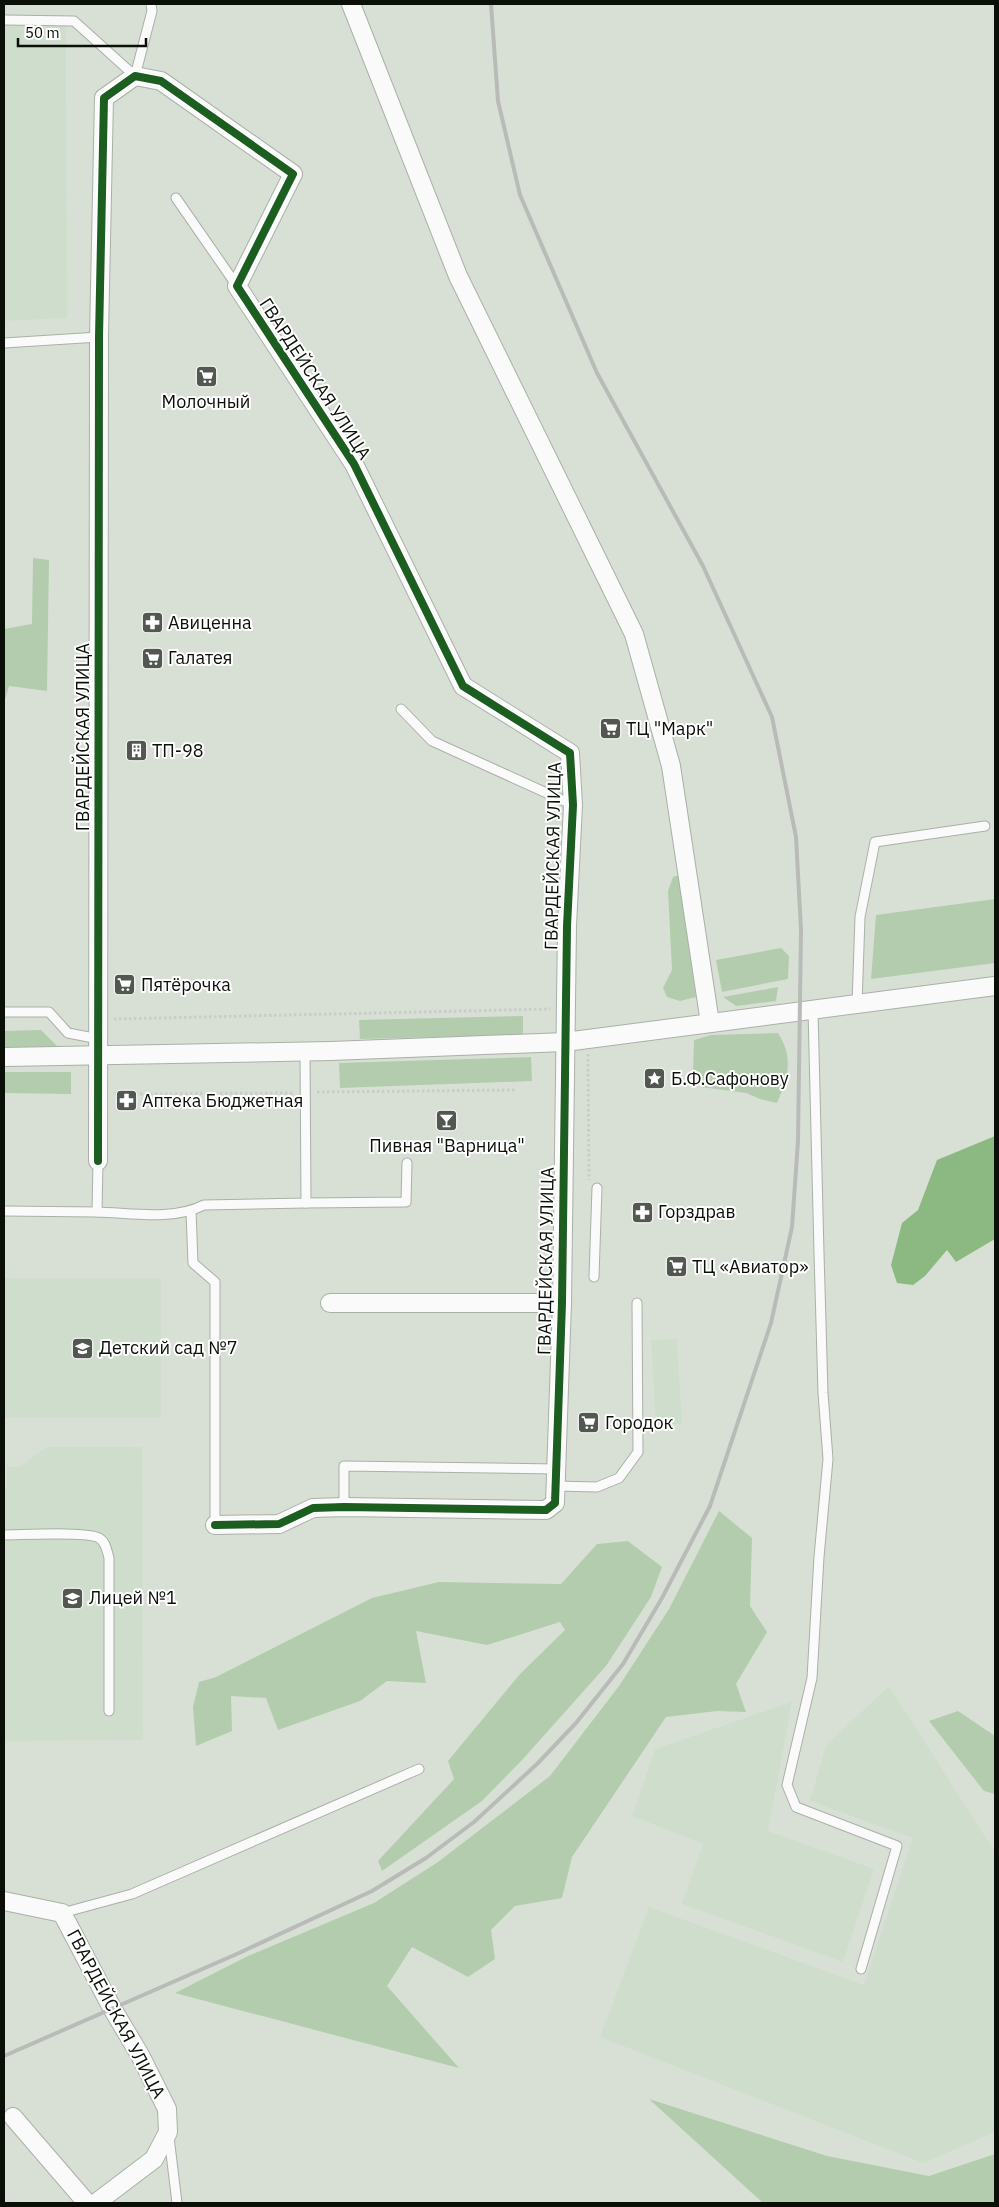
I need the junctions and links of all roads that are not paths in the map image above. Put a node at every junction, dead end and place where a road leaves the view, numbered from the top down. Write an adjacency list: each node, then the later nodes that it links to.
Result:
1 (152, 4): 5 (lane)
2 (351, 4): 17 (street)
3 (4, 20): 4 (lane); 5 (lane)
4 (4, 27)
5 (135, 76): 7 (street, ГВАРДЕЙСКАЯ УЛИЦА); 8 (street, ГВАРДЕЙСКАЯ УЛИЦА)
6 (176, 198): 7 (lane)
7 (237, 286): 11 (street, ГВАРДЕЙСКАЯ УЛИЦА)
8 (99, 337): 9 (lane); 19 (street, ГВАРДЕЙСКАЯ УЛИЦА)
9 (4, 343)
10 (401, 709): 11 (lane)
11 (573, 805): 18 (street, ГВАРДЕЙСКАЯ УЛИЦА)
12 (985, 826): 14 (lane)
13 (995, 986): 14 (street)
14 (857, 1005): 15 (street)
15 (813, 1010): 17 (street); 41 (lane)
16 (4, 1012): 19 (lane)
17 (710, 1023): 18 (street)
18 (565, 1042): 20 (street); 31 (street, ГВАРДЕЙСКАЯ УЛИЦА)
19 (99, 1047): 20 (street); 21 (street); 22 (street, ГВАРДЕЙСКАЯ УЛИЦА)
20 (305, 1051): 25 (lane)
21 (4, 1057)
22 (98, 1161): 28 (lane)
23 (407, 1163): 25 (lane)
24 (593, 1188): 29 (lane)
25 (306, 1203): 27 (lane)
26 (4, 1211): 28 (lane)
27 (192, 1211): 28 (lane); 35 (lane)
28 (97, 1212)
29 (594, 1278)
30 (330, 1303): 31 (street)
31 (562, 1303): 33 (street, ГВАРДЕЙСКАЯ УЛИЦА)
32 (638, 1303): 33 (lane)
33 (556, 1477): 34 (street, ГВАРДЕЙСКАЯ УЛИЦА); 34 (lane)
34 (344, 1507): 35 (street, ГВАРДЕЙСКАЯ УЛИЦА)
35 (215, 1525)
36 (4, 1535): 37 (lane)
37 (110, 1711)
38 (419, 1769): 40 (lane)
39 (4, 1901): 40 (street, ГВАРДЕЙСКАЯ УЛИЦА)
40 (62, 1913): 43 (street, ГВАРДЕЙСКАЯ УЛИЦА)
41 (861, 1970)
42 (13, 2117): 44 (street)
43 (168, 2132): 45 (street); 46 (lane)
44 (87, 2203)
45 (96, 2203)
46 (177, 2203)

